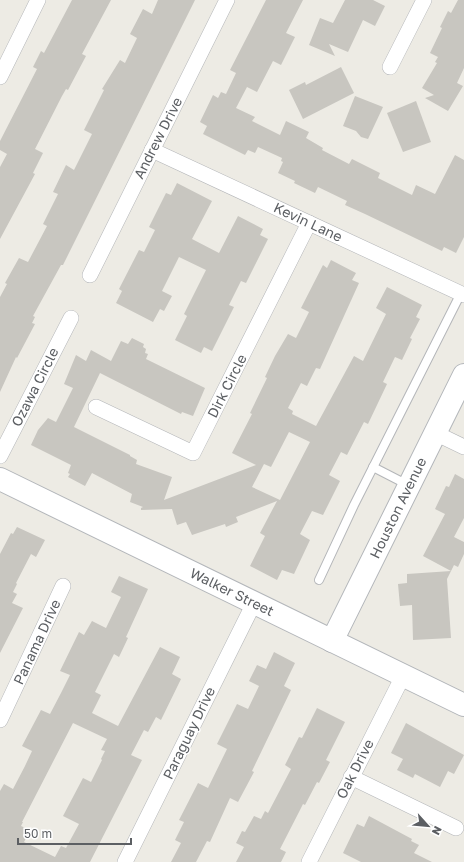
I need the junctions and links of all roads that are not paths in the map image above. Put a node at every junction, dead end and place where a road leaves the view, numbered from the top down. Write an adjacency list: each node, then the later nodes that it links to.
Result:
1 (38, 0): 5 (street)
2 (227, 0): 6 (street, Andrew Drive)
3 (424, 0): 4 (street)
4 (390, 67)
5 (0, 77)
6 (152, 150): 7 (street, Kevin Lane); 8 (street, Andrew Drive)
7 (309, 223): 9 (street, Kevin Lane); 12 (street, Dirk Circle)
8 (90, 276)
9 (463, 292): 16 (lane)
10 (71, 318): 15 (street, Ozawa Circle)
11 (464, 375): 13 (main road, Houston Avenue)
12 (96, 407)
13 (435, 433): 14 (street); 18 (main road, Houston Avenue)
14 (464, 446)
15 (0, 456)
16 (373, 466): 18 (lane); 19 (lane)
17 (0, 479): 21 (main road, Walker Street)
18 (409, 486): 22 (main road, Houston Avenue)
19 (319, 580)
20 (63, 586): 25 (street, Panama Drive)
21 (254, 603): 22 (main road, Walker Street); 28 (street, Paraguay Drive)
22 (332, 641): 23 (main road, Walker Street)
23 (403, 676): 24 (main road, Walker Street); 26 (street, Oak Drive)
24 (464, 705)
25 (0, 720)
26 (351, 777): 27 (street); 29 (street, Oak Drive)
27 (456, 828)
28 (125, 862)
29 (309, 862)

